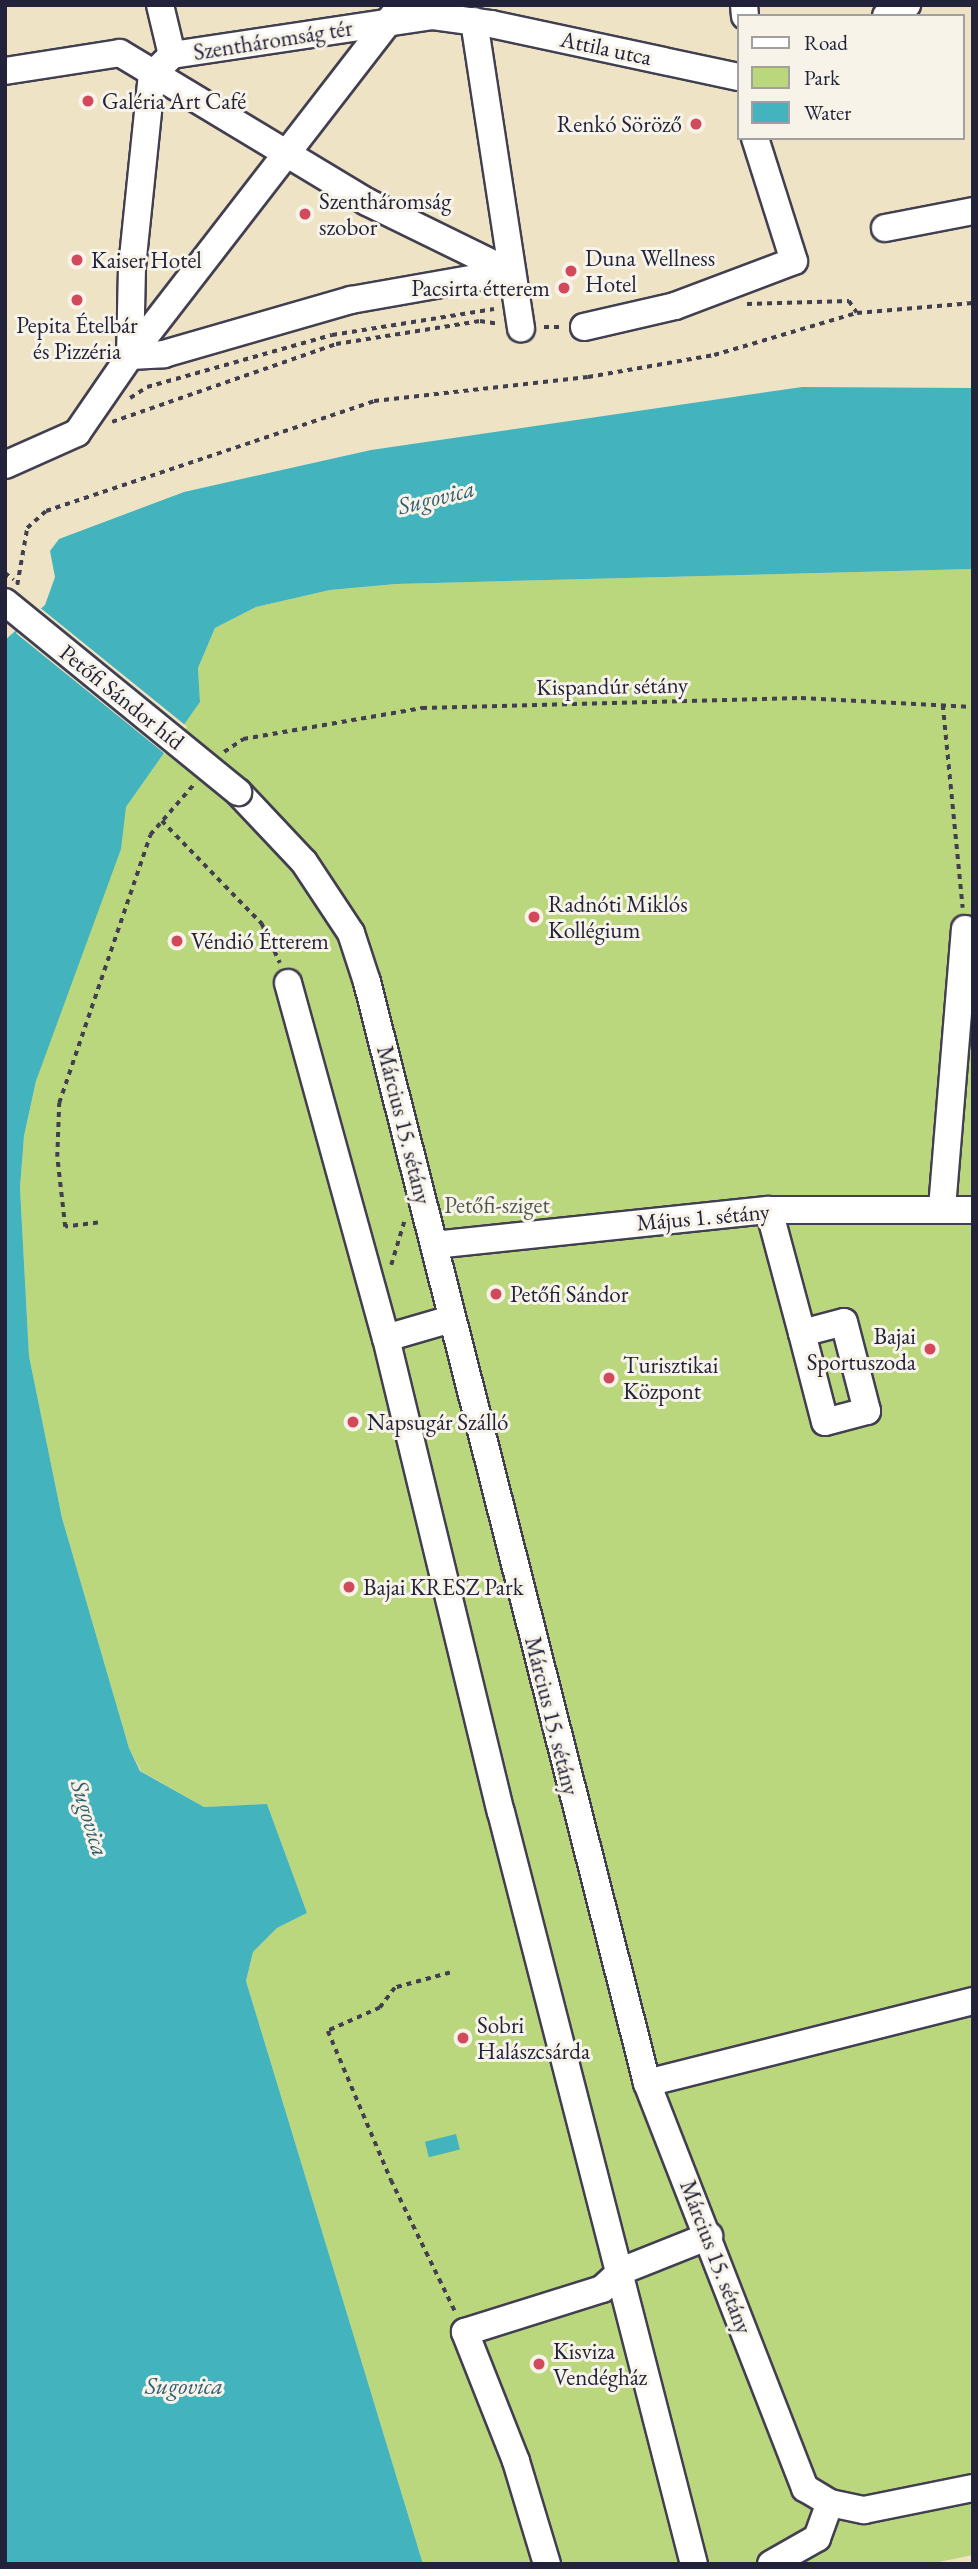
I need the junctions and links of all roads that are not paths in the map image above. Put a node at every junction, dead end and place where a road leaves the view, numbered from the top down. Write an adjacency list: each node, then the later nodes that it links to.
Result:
1 (160, 5): 6 (street)
2 (907, 5): 4 (street)
3 (391, 11): 5 (street, Szentháromság tér); 6 (street, Szentháromság tér); 11 (street, Szentháromság tér)
4 (890, 14)
5 (474, 21): 9 (street, Attila utca); 14 (street)
6 (172, 55): 8 (street, Szentháromság tér)
7 (5, 71): 8 (street)
8 (152, 75): 11 (street); 17 (street)
9 (736, 77)
10 (756, 140): 15 (street)
11 (289, 155): 14 (street); 17 (street, Szentháromság tér)
12 (973, 211): 13 (street)
13 (885, 228)
14 (510, 272): 16 (street); 17 (street)
15 (584, 327)
16 (521, 328)
17 (131, 356): 18 (street, Szentháromság tér)
18 (5, 465)
19 (9, 597): 20 (street, Petőfi Sándor híd, bridge)
20 (238, 792): 26 (street, Március 15. sétány)
21 (965, 929): 23 (street)
22 (288, 983): 29 (street)
23 (942, 1208): 24 (street, Május 1. sétány); 25 (street, Május 1. sétány)
24 (769, 1210): 26 (street, Május 1. sétány); 28 (street)
25 (973, 1210)
26 (434, 1245): 27 (street, Március 15. sétány)
27 (451, 1319): 29 (street); 31 (street, Március 15. sétány)
28 (802, 1333)
29 (386, 1338): 33 (street)
30 (973, 2001): 31 (street)
31 (647, 2083): 32 (street, Március 15. sétány)
32 (709, 2236): 33 (street); 35 (street, Március 15. sétány)
33 (621, 2272): 36 (street); 37 (street)
34 (973, 2488): 35 (street, Március 15. sétány)
35 (830, 2503): 38 (street)
36 (547, 2564)
37 (694, 2564)
38 (771, 2564)

